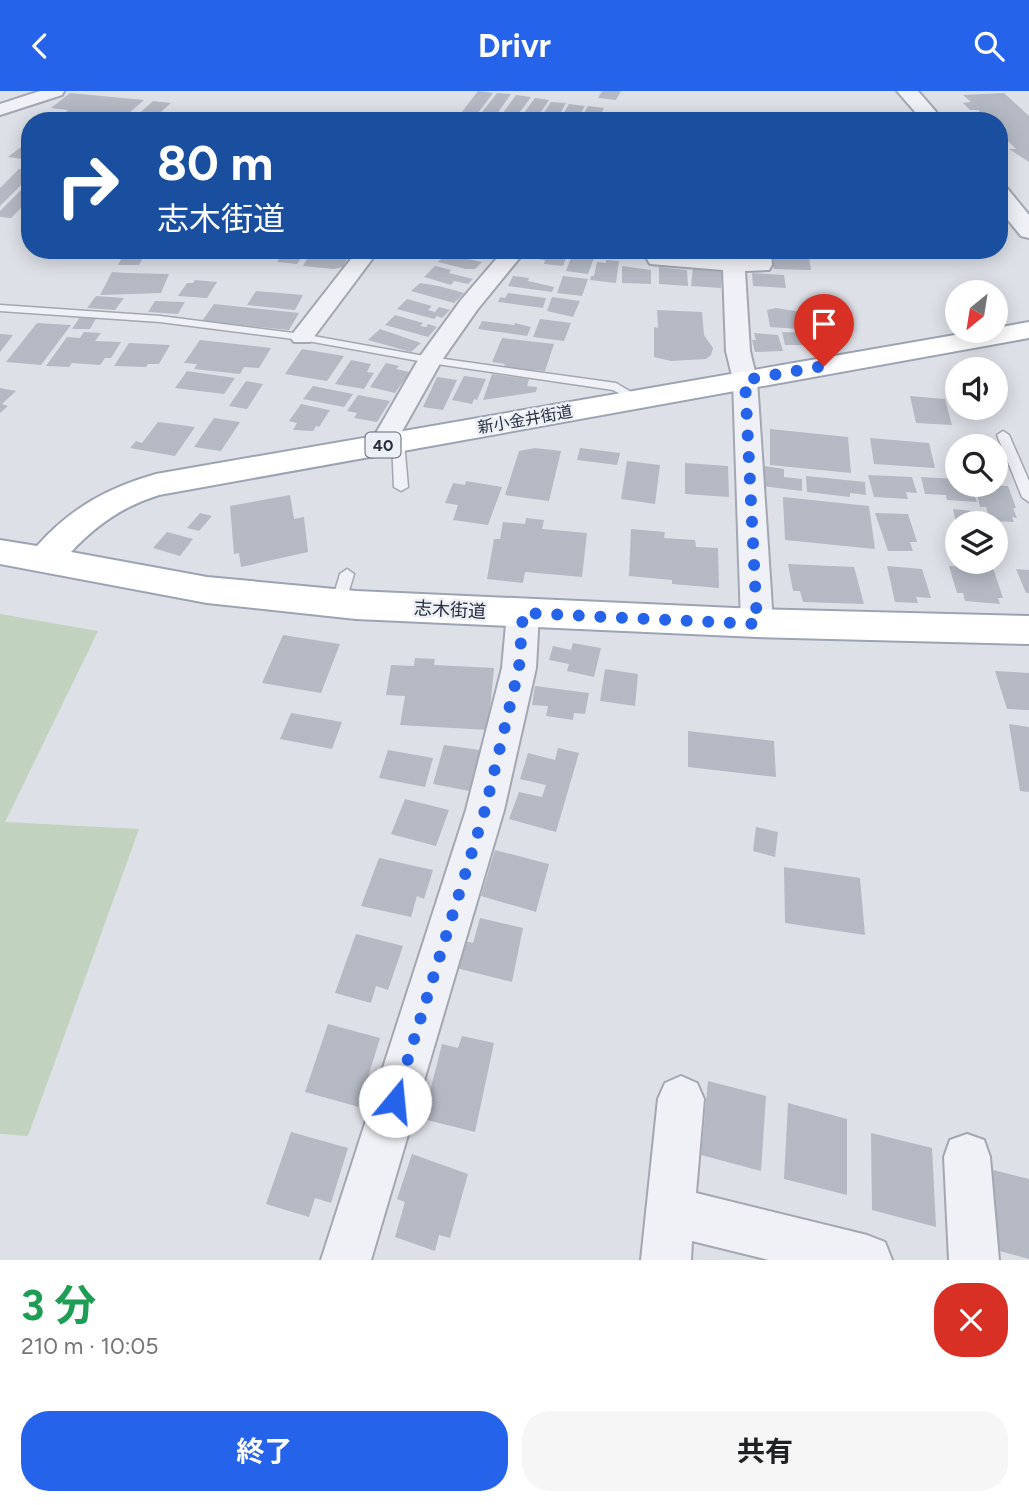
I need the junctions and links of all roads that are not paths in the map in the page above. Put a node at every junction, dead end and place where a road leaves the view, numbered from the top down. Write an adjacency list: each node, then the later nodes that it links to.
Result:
1 (56, 91): 3 (street)
2 (907, 91): 4 (street)
3 (0, 110)
4 (926, 112)
5 (1008, 204): 6 (street)
6 (1029, 231)
7 (362, 259): 14 (street)
8 (508, 259): 15 (street)
9 (658, 259): 11 (street)
10 (761, 259): 11 (street)
11 (734, 264): 16 (street)
12 (0, 308): 14 (lane)
13 (1029, 330): 16 (main road, 新小金井街道 / 40)
14 (302, 337): 15 (lane)
15 (430, 360): 17 (lane); 18 (street)
16 (745, 380): 17 (main road, 新小金井街道 / 40); 25 (street)
17 (637, 399): 18 (main road, 新小金井街道 / 40)
18 (390, 444): 20 (lane); 23 (main road, 新小金井街道 / 40)
19 (1008, 447): 21 (lane)
20 (401, 487)
21 (1029, 497)
22 (0, 552): 23 (main road, 志木街道)
23 (46, 559): 24 (main road, 志木街道)
24 (523, 613): 25 (main road, 志木街道); 30 (street)
25 (757, 624): 26 (main road, 志木街道)
26 (1029, 630)
27 (681, 1099): 29 (street)
28 (967, 1157): 33 (street)
29 (671, 1211): 31 (street); 32 (street)
30 (346, 1260)
31 (666, 1260)
32 (867, 1260)
33 (974, 1260)

